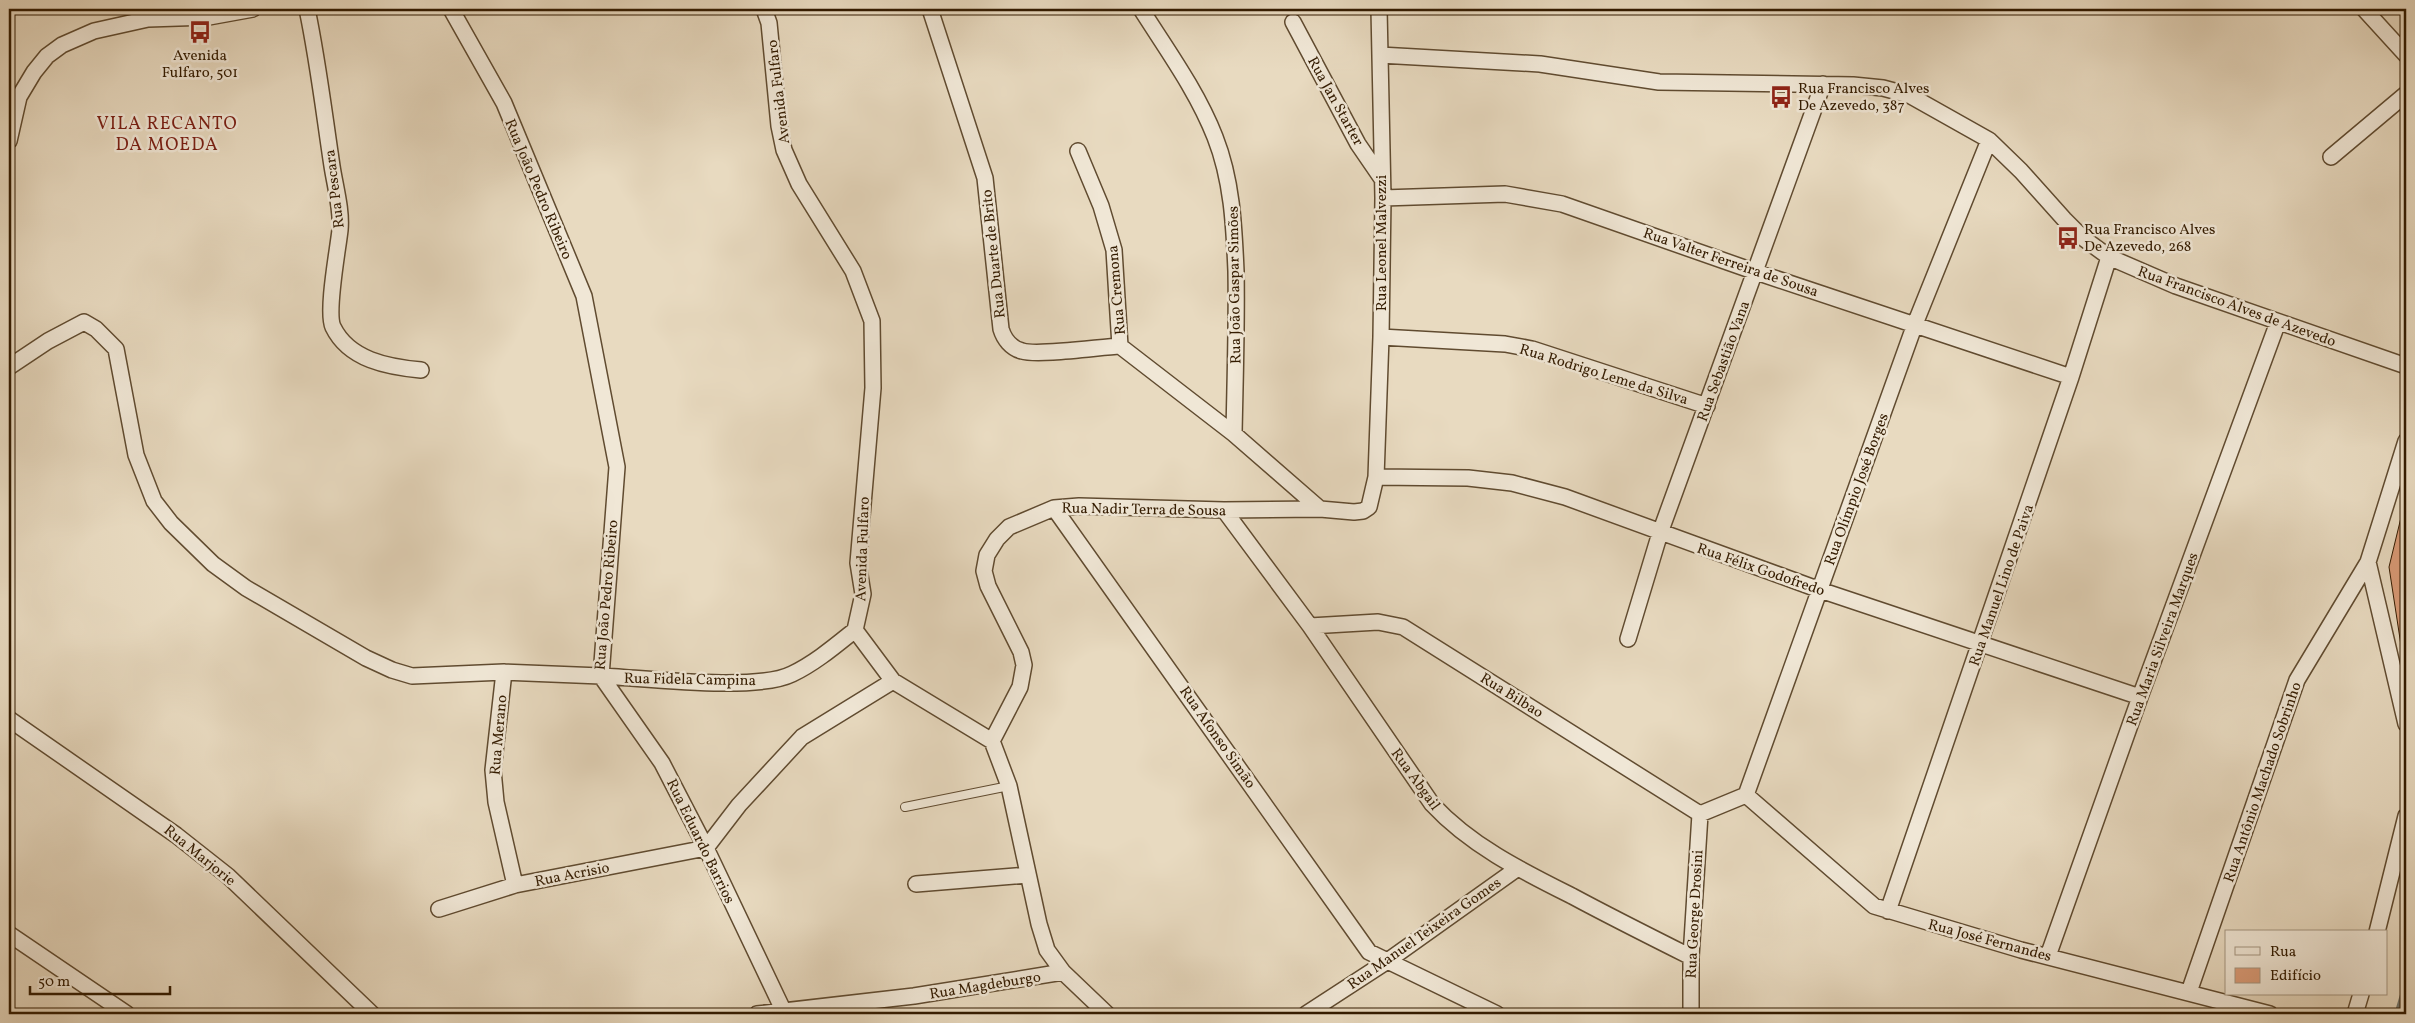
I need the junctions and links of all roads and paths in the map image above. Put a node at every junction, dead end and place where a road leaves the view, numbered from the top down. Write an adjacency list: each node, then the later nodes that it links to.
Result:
1 (253, 9): 9 (street)
2 (307, 9): 29 (street, Rua Pescara)
3 (451, 9): 46 (street, Rua João Pedro Ribeiro)
4 (764, 9): 42 (street, Avenida Fulfaro)
5 (930, 9): 26 (street, Rua Duarte de Brito)
6 (1141, 9): 32 (street, Rua João Gaspar Simões)
7 (1379, 9): 11 (street, Rua Leonel Malvezzi)
8 (2364, 9): 12 (street)
9 (147, 14): 16 (street)
10 (1293, 22): 19 (street, Rua Jan Starter)
11 (1380, 55): 13 (street, Rua Francisco Alves de Azevedo); 19 (street, Rua Leonel Malvezzi)
12 (2406, 55)
13 (1823, 84): 15 (street, Rua Francisco Alves de Azevedo); 22 (street, Rua Sebastião Vana)
14 (2406, 94): 18 (street)
15 (1989, 140): 21 (street, Rua Francisco Alves de Azevedo); 24 (street, Rua Olímpio José Borges)
16 (9, 141)
17 (1078, 151): 26 (street, Rua Cremona)
18 (2331, 156)
19 (1382, 179): 20 (street, Rua Leonel Malvezzi)
20 (1382, 198): 22 (street, Rua Valter Ferreira de Sousa); 25 (street, Rua Leonel Malvezzi)
21 (2109, 257): 23 (street, Rua Francisco Alves de Azevedo); 30 (street, Rua Manuel Lino de Paiva)
22 (1756, 272): 24 (street, Rua Valter Ferreira de Sousa); 31 (street, Rua Sebastião Vana)
23 (2278, 322): 27 (street, Rua Francisco Alves de Azevedo); 48 (street, Rua Maria Silveira Marques)
24 (1915, 324): 30 (street, Rua Valter Ferreira de Sousa); 40 (street, Rua Olímpio José Borges)
25 (1381, 338): 31 (street, Rua Rodrigo Leme da Silva); 34 (street, Rua Leonel Malvezzi)
26 (1120, 346): 32 (street)
27 (2406, 366)
28 (9, 367): 45 (street, Rua João Pedro Ribeiro)
29 (421, 370)
30 (2071, 377): 44 (street, Rua Manuel Lino de Paiva)
31 (1706, 406): 38 (street, Rua Sebastião Vana)
32 (1234, 434): 36 (street)
33 (2406, 441): 39 (street, Rua Antônio Machado Sobrinho)
34 (1376, 477): 36 (street, Rua Nadir Terra de Sousa); 38 (street, Rua Félix Godofredo)
35 (1054, 508): 37 (street, Rua Nadir Terra de Sousa); 51 (street, Rua Nadir Terra de Sousa); 68 (street, Rua Afonso Simão)
36 (1320, 509): 37 (street, Rua Nadir Terra de Sousa)
37 (1224, 510): 41 (street, Rua Abgail)
38 (1660, 533): 40 (street, Rua Félix Godofredo); 43 (street, Rua Sebastião Vana)
39 (2368, 562): 50 (street); 70 (street, Rua Antônio Machado Sobrinho)
40 (1820, 590): 44 (street, Rua Félix Godofredo); 53 (street, Rua Olímpio José Borges)
41 (1310, 626): 55 (street, Rua Bilbao); 58 (street, Rua Abgail)
42 (855, 630): 46 (street, Rua Fidela Campina); 47 (street)
43 (1628, 639)
44 (1981, 644): 48 (street, Rua Félix Godofredo); 63 (street, Rua Manuel Lino de Paiva)
45 (504, 672): 46 (street, Rua João Pedro Ribeiro); 61 (street, Rua Merano)
46 (601, 676): 57 (street, Rua Eduardo Barrios)
47 (894, 681): 51 (street); 57 (street)
48 (2140, 697): 66 (street, Rua Maria Silveira Marques)
49 (9, 719): 74 (street, Rua Marjorie)
50 (2406, 724)
51 (992, 741): 52 (street)
52 (1009, 786): 54 (lane); 59 (street)
53 (1746, 795): 55 (street); 63 (street, Rua José Fernandes)
54 (905, 807)
55 (1700, 814): 67 (street, Rua George Drosini)
56 (2406, 816): 64 (street)
57 (706, 848): 61 (street, Rua Acrisio); 72 (street, Rua Eduardo Barrios)
58 (1518, 868): 67 (street, Rua Abgail); 68 (street, Rua Manuel Teixeira Gomes)
59 (1028, 875): 60 (street); 69 (street)
60 (916, 884)
61 (515, 885): 62 (street, Rua Acrisio)
62 (439, 908)
63 (1888, 911): 66 (street, Rua José Fernandes)
64 (2378, 930)
65 (9, 934): 73 (street)
66 (2048, 956): 70 (street, Rua José Fernandes)
67 (1691, 957): 79 (street, Rua George Drosini)
68 (1386, 962): 77 (street, Rua Manuel Teixeira Gomes); 78 (street, Rua Afonso Simão)
69 (1063, 972): 72 (street, Rua Magdeburgo); 76 (street)
70 (2189, 992): 80 (street, Rua José Fernandes)
71 (2360, 996): 81 (street)
72 (784, 1012): 75 (street, Rua Magdeburgo)
73 (127, 1014)
74 (372, 1014)
75 (757, 1014)
76 (1107, 1014)
77 (1306, 1014)
78 (1497, 1014)
79 (1691, 1014)
80 (2270, 1014)
81 (2356, 1014)

